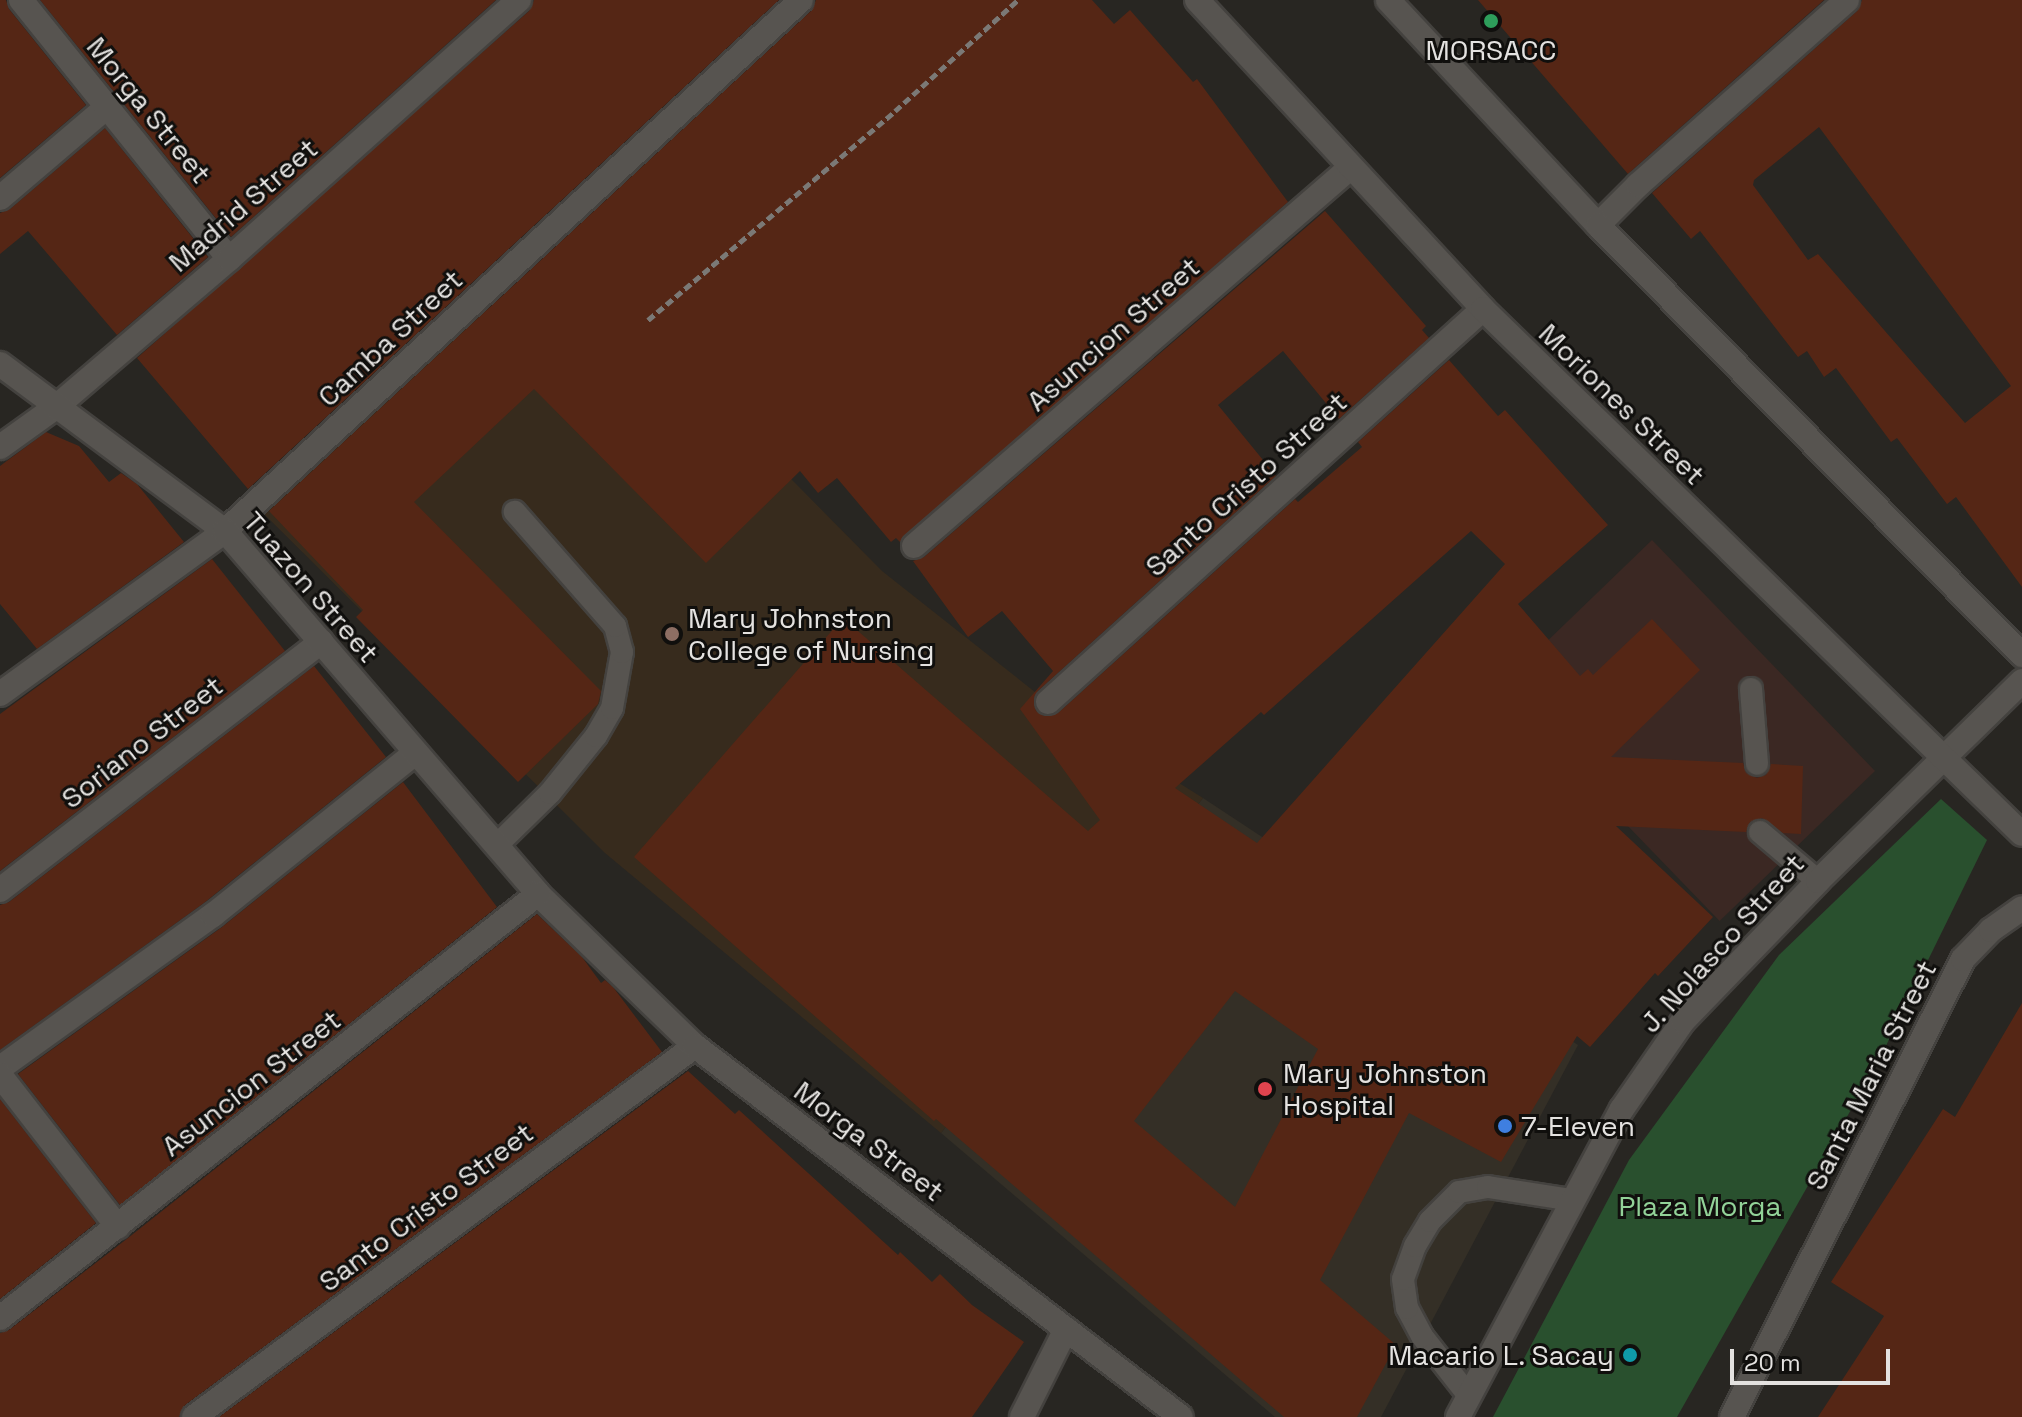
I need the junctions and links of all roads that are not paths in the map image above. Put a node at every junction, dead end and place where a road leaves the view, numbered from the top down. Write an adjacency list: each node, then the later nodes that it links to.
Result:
1 (21, 0): 7 (street, Morga Street)
2 (519, 0): 11 (street, Madrid Street)
3 (801, 0): 17 (street, Camba Street)
4 (1197, 0): 8 (street, Moriones Street)
5 (1388, 0): 10 (street)
6 (1847, 0): 10 (street)
7 (108, 106): 9 (street); 11 (street, Morga Street)
8 (1351, 167): 12 (street, Moriones Street); 18 (street, Asuncion Street)
9 (0, 198)
10 (1598, 225): 20 (street)
11 (229, 259): 14 (street, Madrid Street)
12 (1483, 309): 24 (street, Santo Cristo Street); 26 (street, Moriones Street)
13 (0, 364): 14 (street, Tuazon Street)
14 (57, 406): 15 (street, Madrid Street); 17 (street, Tuazon Street)
15 (0, 447)
16 (515, 512): 30 (lane)
17 (225, 531): 19 (street, Tuazon Street); 23 (street, Camba Street)
18 (914, 546)
19 (321, 642): 25 (street, Tuazon Street); 32 (street, Soriano Street)
20 (2022, 655)
21 (2022, 681): 26 (street, J. Nolasco Street)
22 (1751, 689): 27 (lane)
23 (0, 694)
24 (1048, 702)
25 (414, 754): 30 (street, Tuazon Street); 36 (street)
26 (1945, 756): 29 (street, Moriones Street); 31 (street, J. Nolasco Street)
27 (1757, 764)
28 (1760, 832): 31 (lane)
29 (2022, 834)
30 (497, 845): 33 (street, Tuazon Street)
31 (1818, 881): 38 (street, J. Nolasco Street)
32 (0, 890)
33 (538, 894): 35 (street, Morga Street); 39 (street, Asuncion Street)
34 (2022, 908): 46 (street, Santa Maria Street)
35 (695, 1046): 41 (street, Morga Street); 43 (street, Santo Cristo Street)
36 (0, 1068)
37 (0, 1075): 39 (street)
38 (1572, 1200): 42 (street, J. Nolasco Street); 42 (lane)
39 (118, 1227): 40 (street, Asuncion Street)
40 (0, 1318)
41 (1066, 1329): 44 (street); 45 (street, Morga Street)
42 (1464, 1406)
43 (194, 1417)
44 (1022, 1417)
45 (1181, 1417)
46 (1732, 1417)

